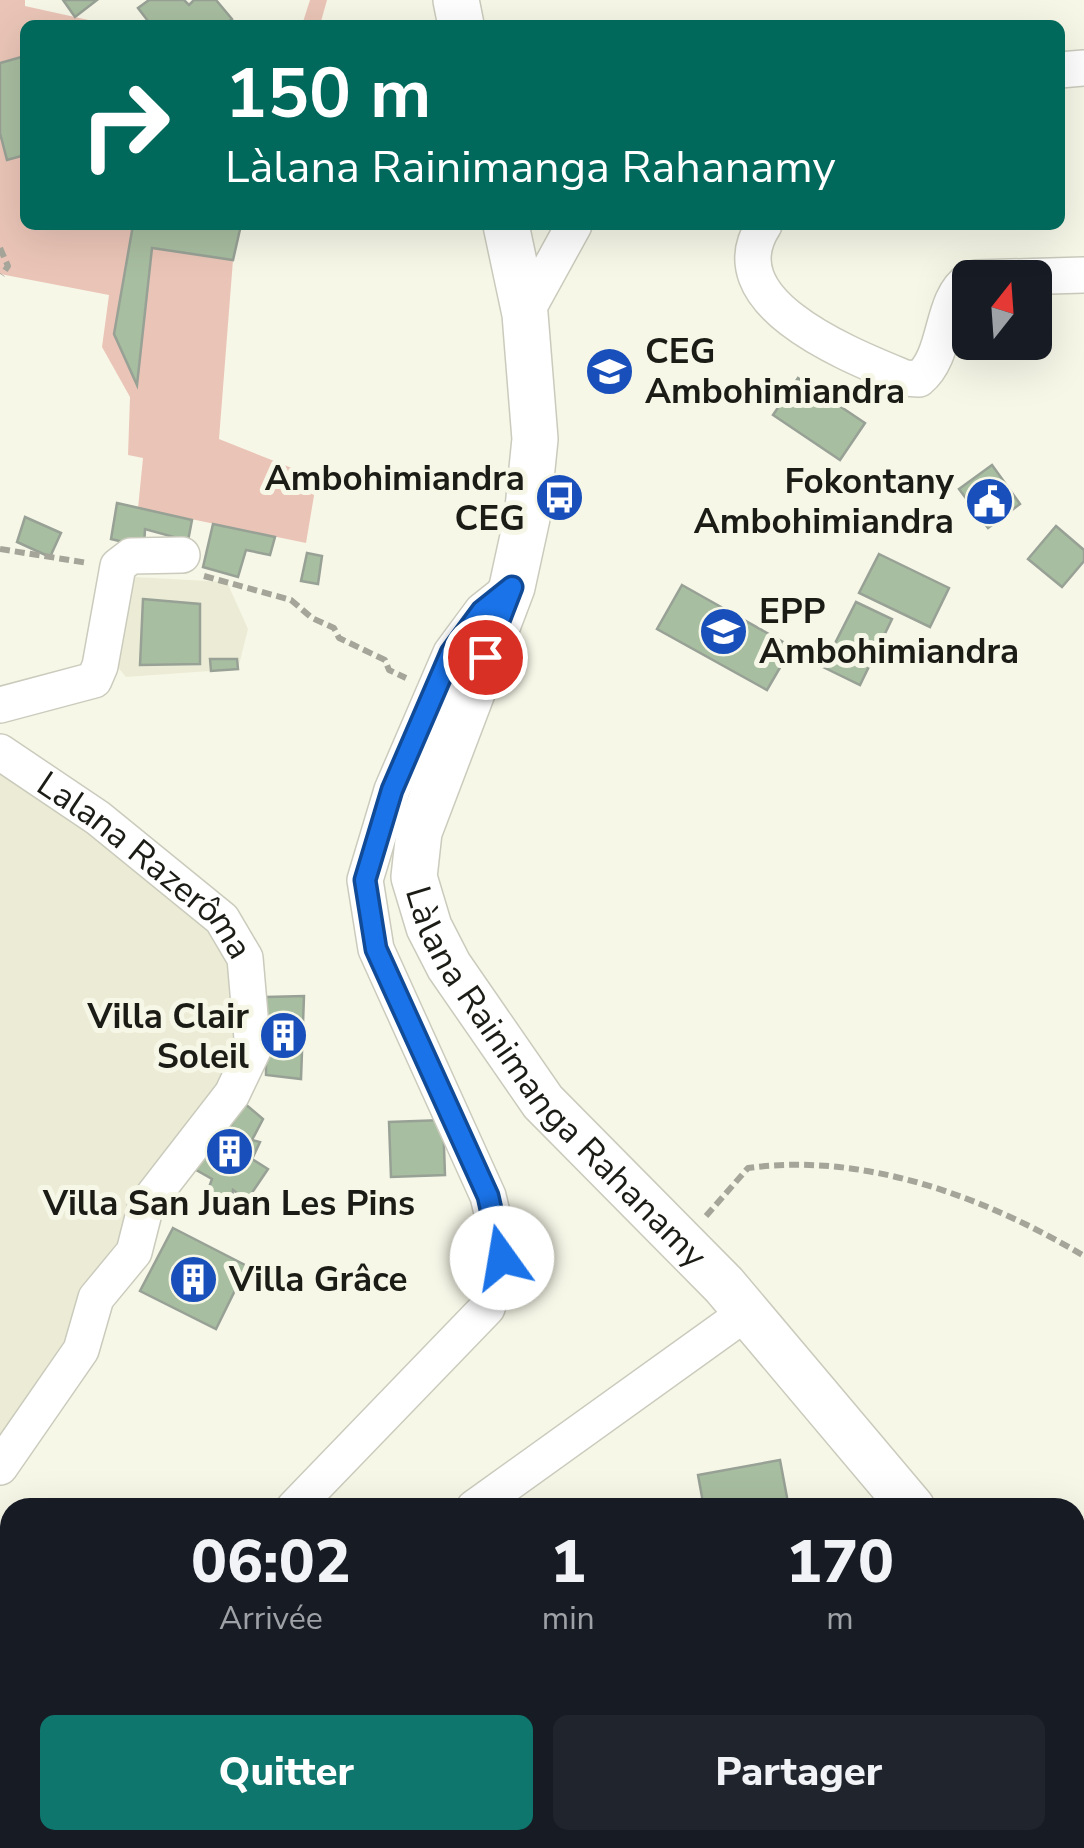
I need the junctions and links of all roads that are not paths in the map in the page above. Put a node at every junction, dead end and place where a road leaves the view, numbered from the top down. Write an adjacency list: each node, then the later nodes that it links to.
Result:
1 (507, 230): 7 (main road, Làlana Rainimanga Rahanamy)
2 (571, 230): 7 (street)
3 (762, 230): 6 (street)
4 (1084, 275): 5 (street)
5 (1052, 276)
6 (952, 310)
7 (525, 314): 9 (main road, Làlana Rainimanga Rahanamy)
8 (188, 566): 10 (street)
9 (512, 587): 12 (main road, Làlana Rainimanga Rahanamy); 14 (street)
10 (0, 705)
11 (0, 752): 13 (street, Lalana Razerôma)
12 (747, 1312): 15 (street); 16 (main road, Làlana Rainimanga Rahanamy)
13 (0, 1467)
14 (304, 1498)
15 (488, 1498)
16 (904, 1498)

